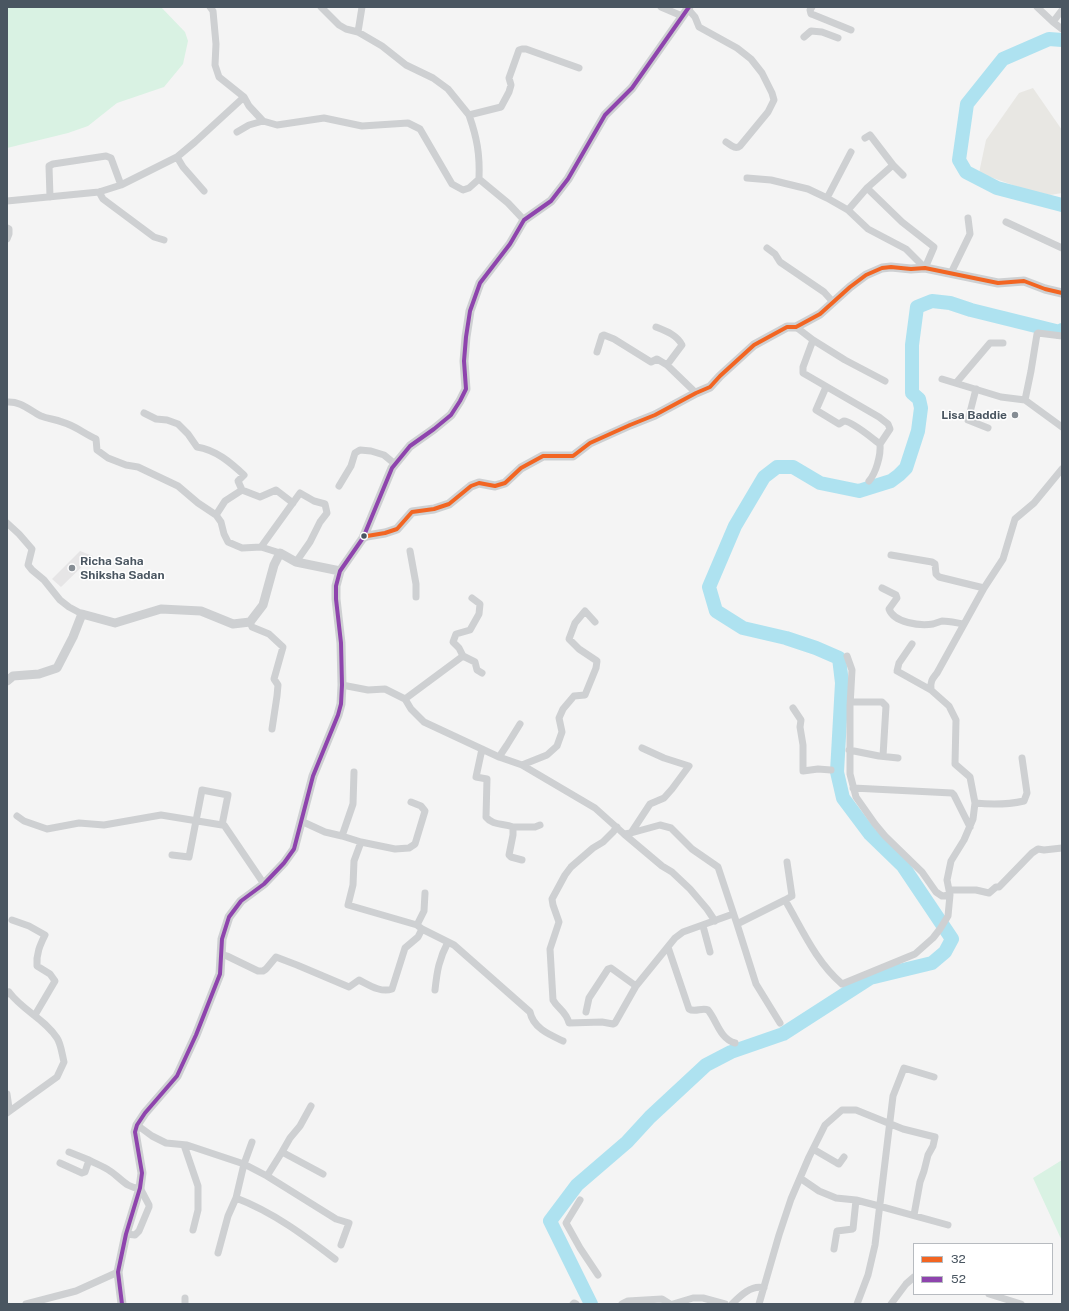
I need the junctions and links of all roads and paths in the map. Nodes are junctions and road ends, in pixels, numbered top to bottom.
1 (321, 7) edge
2 (362, 7) edge
3 (661, 7) edge
4 (812, 7) edge
5 (1037, 7) edge
6 (207, 8) edge
7 (1062, 10) edge
8 (686, 11) edge
9 (829, 21) junction
10 (1053, 22) junction
11 (1062, 29) edge
12 (851, 30) dead end
13 (358, 32) junction
14 (822, 32) junction
15 (804, 38) dead end
16 (838, 38) dead end
17 (579, 68) dead end
18 (244, 97) junction
19 (469, 115) junction
20 (263, 121) junction
21 (237, 132) dead end
22 (865, 138) dead end
23 (726, 142) dead end
24 (851, 152) dead end
25 (177, 158) junction
26 (893, 165) junction
27 (903, 175) dead end
28 (747, 178) dead end
29 (479, 179) junction
30 (120, 185) junction
31 (867, 188) junction
32 (204, 191) dead end
33 (99, 192) junction
34 (50, 197) junction
35 (827, 198) junction
36 (7, 201) edge
37 (848, 210) junction
38 (968, 218) dead end
39 (524, 220) junction
40 (1006, 222) dead end
41 (7, 228) edge
42 (7, 239) edge
43 (164, 240) dead end
44 (767, 248) dead end
45 (1062, 248) edge
46 (925, 268) junction
47 (950, 273) junction
48 (1062, 293) edge
49 (833, 302) junction
50 (796, 326) junction
51 (656, 327) dead end
52 (1062, 336) edge
53 (812, 340) junction
54 (1004, 343) dead end
55 (597, 352) dead end
56 (666, 365) junction
57 (942, 379) dead end
58 (885, 381) dead end
59 (956, 383) junction
60 (826, 387) junction
61 (976, 389) junction
62 (696, 393) junction
63 (1025, 400) junction
64 (7, 402) edge
65 (144, 414) dead end
66 (1062, 427) edge
67 (988, 428) dead end
68 (880, 444) junction
69 (396, 464) junction
70 (1062, 469) edge
71 (869, 481) dead end
72 (339, 486) dead end
73 (242, 490) junction
74 (293, 503) junction
75 (216, 515) junction
76 (7, 523) edge
77 (362, 538) junction
78 (261, 547) junction
79 (410, 551) dead end
80 (280, 553) junction
81 (892, 555) dead end
82 (296, 562) junction
83 (340, 571) junction
84 (882, 588) dead end
85 (984, 588) junction
86 (416, 597) dead end
87 (472, 598) dead end
88 (82, 614) junction
89 (250, 622) junction
90 (595, 622) dead end
91 (964, 624) junction
92 (912, 644) dead end
93 (464, 656) junction
94 (847, 656) dead end
95 (482, 673) dead end
96 (7, 681) edge
97 (342, 685) junction
98 (931, 690) junction
99 (405, 699) junction
100 (851, 702) junction
101 (793, 708) dead end
102 (520, 724) dead end
103 (272, 729) dead end
104 (642, 748) dead end
105 (482, 749) junction
106 (849, 750) junction
107 (883, 756) junction
108 (499, 757) junction
109 (898, 758) dead end
110 (1022, 758) dead end
111 (522, 765) junction
112 (831, 770) dead end
113 (354, 772) dead end
114 (853, 788) junction
115 (411, 802) dead end
116 (974, 803) junction
117 (18, 816) dead end
118 (196, 820) junction
119 (301, 821) junction
120 (222, 825) junction
121 (540, 825) dead end
122 (970, 826) junction
123 (512, 827) junction
124 (616, 827) junction
125 (628, 834) junction
126 (342, 836) junction
127 (361, 842) junction
128 (1062, 848) edge
129 (172, 855) dead end
130 (522, 860) dead end
131 (786, 862) dead end
132 (264, 884) junction
133 (425, 893) dead end
134 (950, 893) junction
135 (785, 900) junction
136 (733, 914) junction
137 (12, 920) dead end
138 (715, 921) junction
139 (737, 924) junction
140 (702, 926) junction
141 (419, 927) junction
142 (448, 942) junction
143 (668, 947) junction
144 (710, 952) dead end
145 (221, 954) junction
146 (636, 986) junction
147 (435, 990) dead end
148 (8, 991) edge
149 (586, 1012) dead end
150 (34, 1015) junction
151 (780, 1023) dead end
152 (563, 1041) dead end
153 (735, 1043) dead end
154 (934, 1077) dead end
155 (7, 1094) edge
156 (311, 1106) dead end
157 (7, 1113) edge
158 (890, 1124) junction
159 (137, 1125) junction
160 (252, 1142) dead end
161 (184, 1145) junction
162 (813, 1149) junction
163 (69, 1152) dead end
164 (282, 1152) junction
165 (844, 1157) dead end
166 (89, 1160) junction
167 (60, 1163) dead end
168 (244, 1164) junction
169 (323, 1174) dead end
170 (267, 1176) junction
171 (800, 1178) junction
172 (140, 1188) junction
173 (236, 1198) junction
174 (580, 1200) dead end
175 (856, 1200) junction
176 (879, 1206) junction
177 (914, 1215) junction
178 (948, 1225) dead end
179 (193, 1230) dead end
180 (126, 1234) junction
181 (341, 1245) dead end
182 (834, 1249) dead end
183 (218, 1253) dead end
184 (336, 1259) dead end
185 (118, 1272) junction
186 (598, 1275) dead end
187 (913, 1278) edge
188 (764, 1288) junction
189 (992, 1295) edge
190 (26, 1304) edge
191 (122, 1304) edge
192 (573, 1304) edge
193 (576, 1304) edge
194 (622, 1304) edge
195 (672, 1304) edge
196 (725, 1304) edge
197 (732, 1304) edge
198 (759, 1304) edge
199 (857, 1304) edge
200 (891, 1304) edge
201 (1020, 1304) edge

1 - 13 street
2 - 13 street
3 - 8 street
4 - 9 street
5 - 10 street
6 - 18 street
7 - 10 street
8 - 23 street
8 - 39 street
9 - 12 street
9 - 14 street
10 - 11 street
13 - 19 street
14 - 15 street
14 - 16 street
17 - 19 street
18 - 20 street
18 - 25 street
19 - 29 street
20 - 21 street
20 - 29 street
22 - 26 street
24 - 35 street
25 - 30 street
25 - 32 street
26 - 27 street
26 - 31 street
28 - 35 street
29 - 39 street
30 - 33 street
30 - 34 street
31 - 37 street
31 - 46 street
33 - 34 street
33 - 43 street
34 - 36 street
35 - 37 street
37 - 46 street
38 - 47 street
39 - 69 street
40 - 45 street
41 - 42 street
44 - 49 street
46 - 47 street
46 - 49 street
47 - 48 street
49 - 50 street
50 - 53 street
50 - 62 street
51 - 56 street
52 - 63 street
53 - 58 street
53 - 60 street
54 - 59 street
55 - 56 street
56 - 62 street
57 - 59 street
59 - 61 street
60 - 68 street
60 - 68 street
61 - 63 street
61 - 67 street
62 - 77 street
63 - 66 street
64 - 75 street
65 - 73 street
68 - 71 street
69 - 72 street
69 - 77 street
70 - 85 street
73 - 74 street
73 - 75 street
74 - 78 street
74 - 82 street
75 - 78 street
76 - 88 street
77 - 83 street
78 - 80 street
79 - 86 street
80 - 82 street
80 - 89 street
81 - 85 street
82 - 83 street
83 - 97 street
84 - 91 street
85 - 91 street
87 - 93 street
88 - 89 street
88 - 96 street
89 - 103 street
90 - 111 street
91 - 98 street
92 - 98 street
93 - 95 street
93 - 99 street
94 - 100 street
97 - 99 street
97 - 119 street
98 - 116 street
99 - 105 street
100 - 106 street
100 - 107 street
101 - 112 street
102 - 108 street
104 - 125 street
105 - 108 street
105 - 123 street
106 - 107 street
106 - 114 street
107 - 109 street
108 - 111 street
110 - 116 street
111 - 124 street
113 - 126 street
114 - 122 street
114 - 134 street
115 - 127 street
116 - 122 street
117 - 118 street
118 - 120 street
118 - 120 street
118 - 129 street
119 - 126 street
119 - 132 street
120 - 132 street
121 - 123 street
122 - 134 street
123 - 130 street
124 - 125 street
124 - 146 street
125 - 136 street
125 - 138 street
126 - 127 street
127 - 141 street
128 - 134 street
131 - 135 street
132 - 145 street
133 - 141 street
134 - 135 street
135 - 139 street
136 - 138 street
136 - 139 street
137 - 150 street
138 - 140 street
139 - 151 street
140 - 143 street
140 - 144 street
141 - 142 street
141 - 145 street
142 - 147 street
142 - 152 street
143 - 146 street
143 - 153 street
145 - 159 street
146 - 149 street
148 - 150 street
150 - 157 street
154 - 158 street
155 - 157 street
156 - 164 street
158 - 162 street
158 - 176 street
158 - 177 street
159 - 161 street
159 - 172 street
160 - 168 street
161 - 168 street
161 - 179 street
162 - 165 street
162 - 171 street
163 - 166 street
164 - 169 street
164 - 170 street
166 - 167 street
166 - 172 street
168 - 170 street
168 - 173 street
170 - 181 street
171 - 175 street
171 - 188 street
172 - 180 street
172 - 180 street
173 - 183 street
173 - 184 street
174 - 186 street
175 - 176 street
175 - 182 street
176 - 177 street
176 - 199 street
177 - 178 street
180 - 185 street
185 - 190 street
185 - 191 street
187 - 200 street
188 - 197 street
188 - 198 street
189 - 201 street
192 - 193 street
194 - 195 street
195 - 196 street

